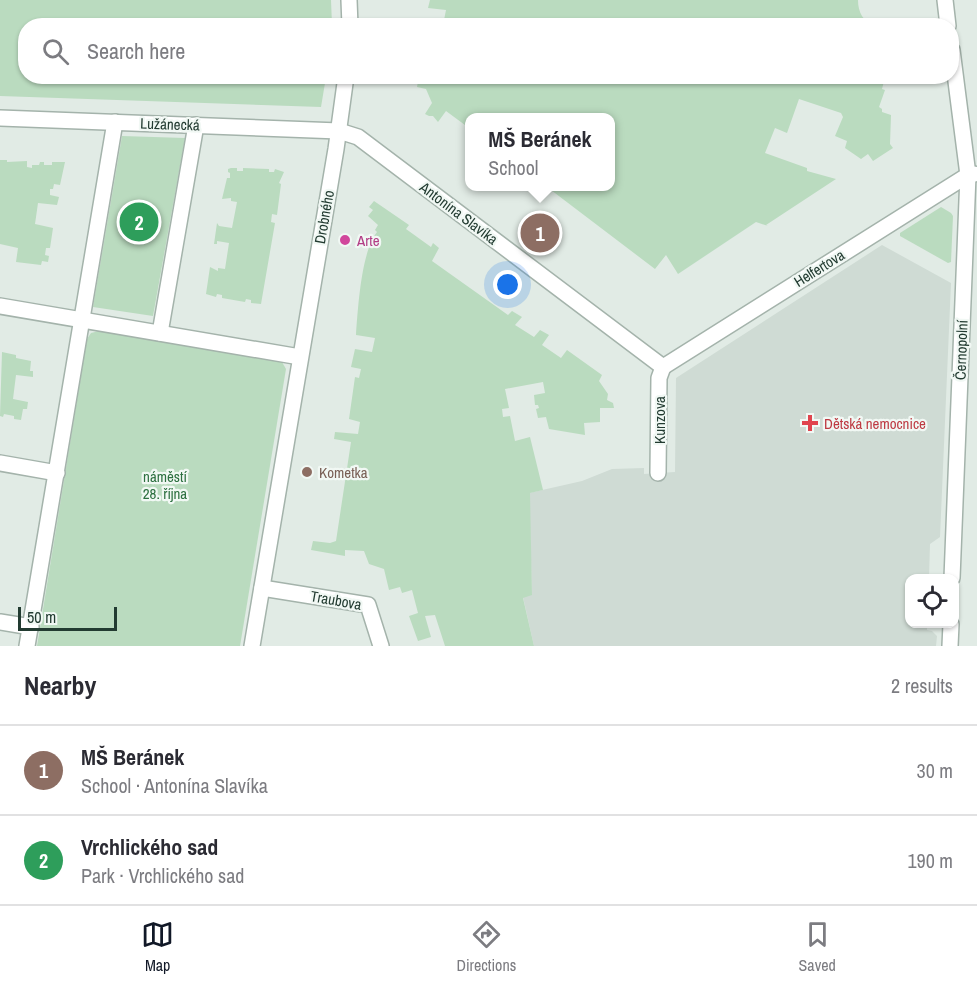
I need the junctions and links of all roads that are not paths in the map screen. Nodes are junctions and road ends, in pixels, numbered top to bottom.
1 (349, 0) edge
2 (945, 0) edge
3 (350, 18) edge
4 (947, 18) edge
5 (345, 84) edge
6 (957, 84) edge
7 (0, 118) edge
8 (115, 122) junction
9 (196, 125) junction
10 (339, 131) junction
11 (973, 174) edge
12 (0, 306) edge
13 (83, 320) junction
14 (160, 333) junction
15 (300, 357) junction
16 (663, 367) junction
17 (0, 463) edge
18 (57, 473) junction
19 (658, 473) dead end
20 (952, 574) edge
21 (262, 588) junction
22 (0, 622) edge
23 (31, 627) junction
24 (951, 628) edge
25 (27, 646) edge
26 (252, 646) edge
27 (381, 646) edge
28 (950, 646) edge

1 - 3 street
2 - 4 street
5 - 10 street, Drobného
6 - 11 street, Černopolní
7 - 8 street, Lužánecká
8 - 9 street, Lužánecká
8 - 13 street
9 - 10 street, Lužánecká
9 - 14 street
10 - 15 street, Drobného
10 - 16 street, Antonína Slavíka
11 - 16 street, Helfertova
11 - 20 street, Černopolní
12 - 13 street
13 - 14 street
13 - 18 street
14 - 15 street
15 - 21 street
16 - 19 street, Kunzova
17 - 18 street
18 - 23 street
21 - 26 street
21 - 27 street, Traubova
22 - 23 street
23 - 25 street
24 - 28 street

